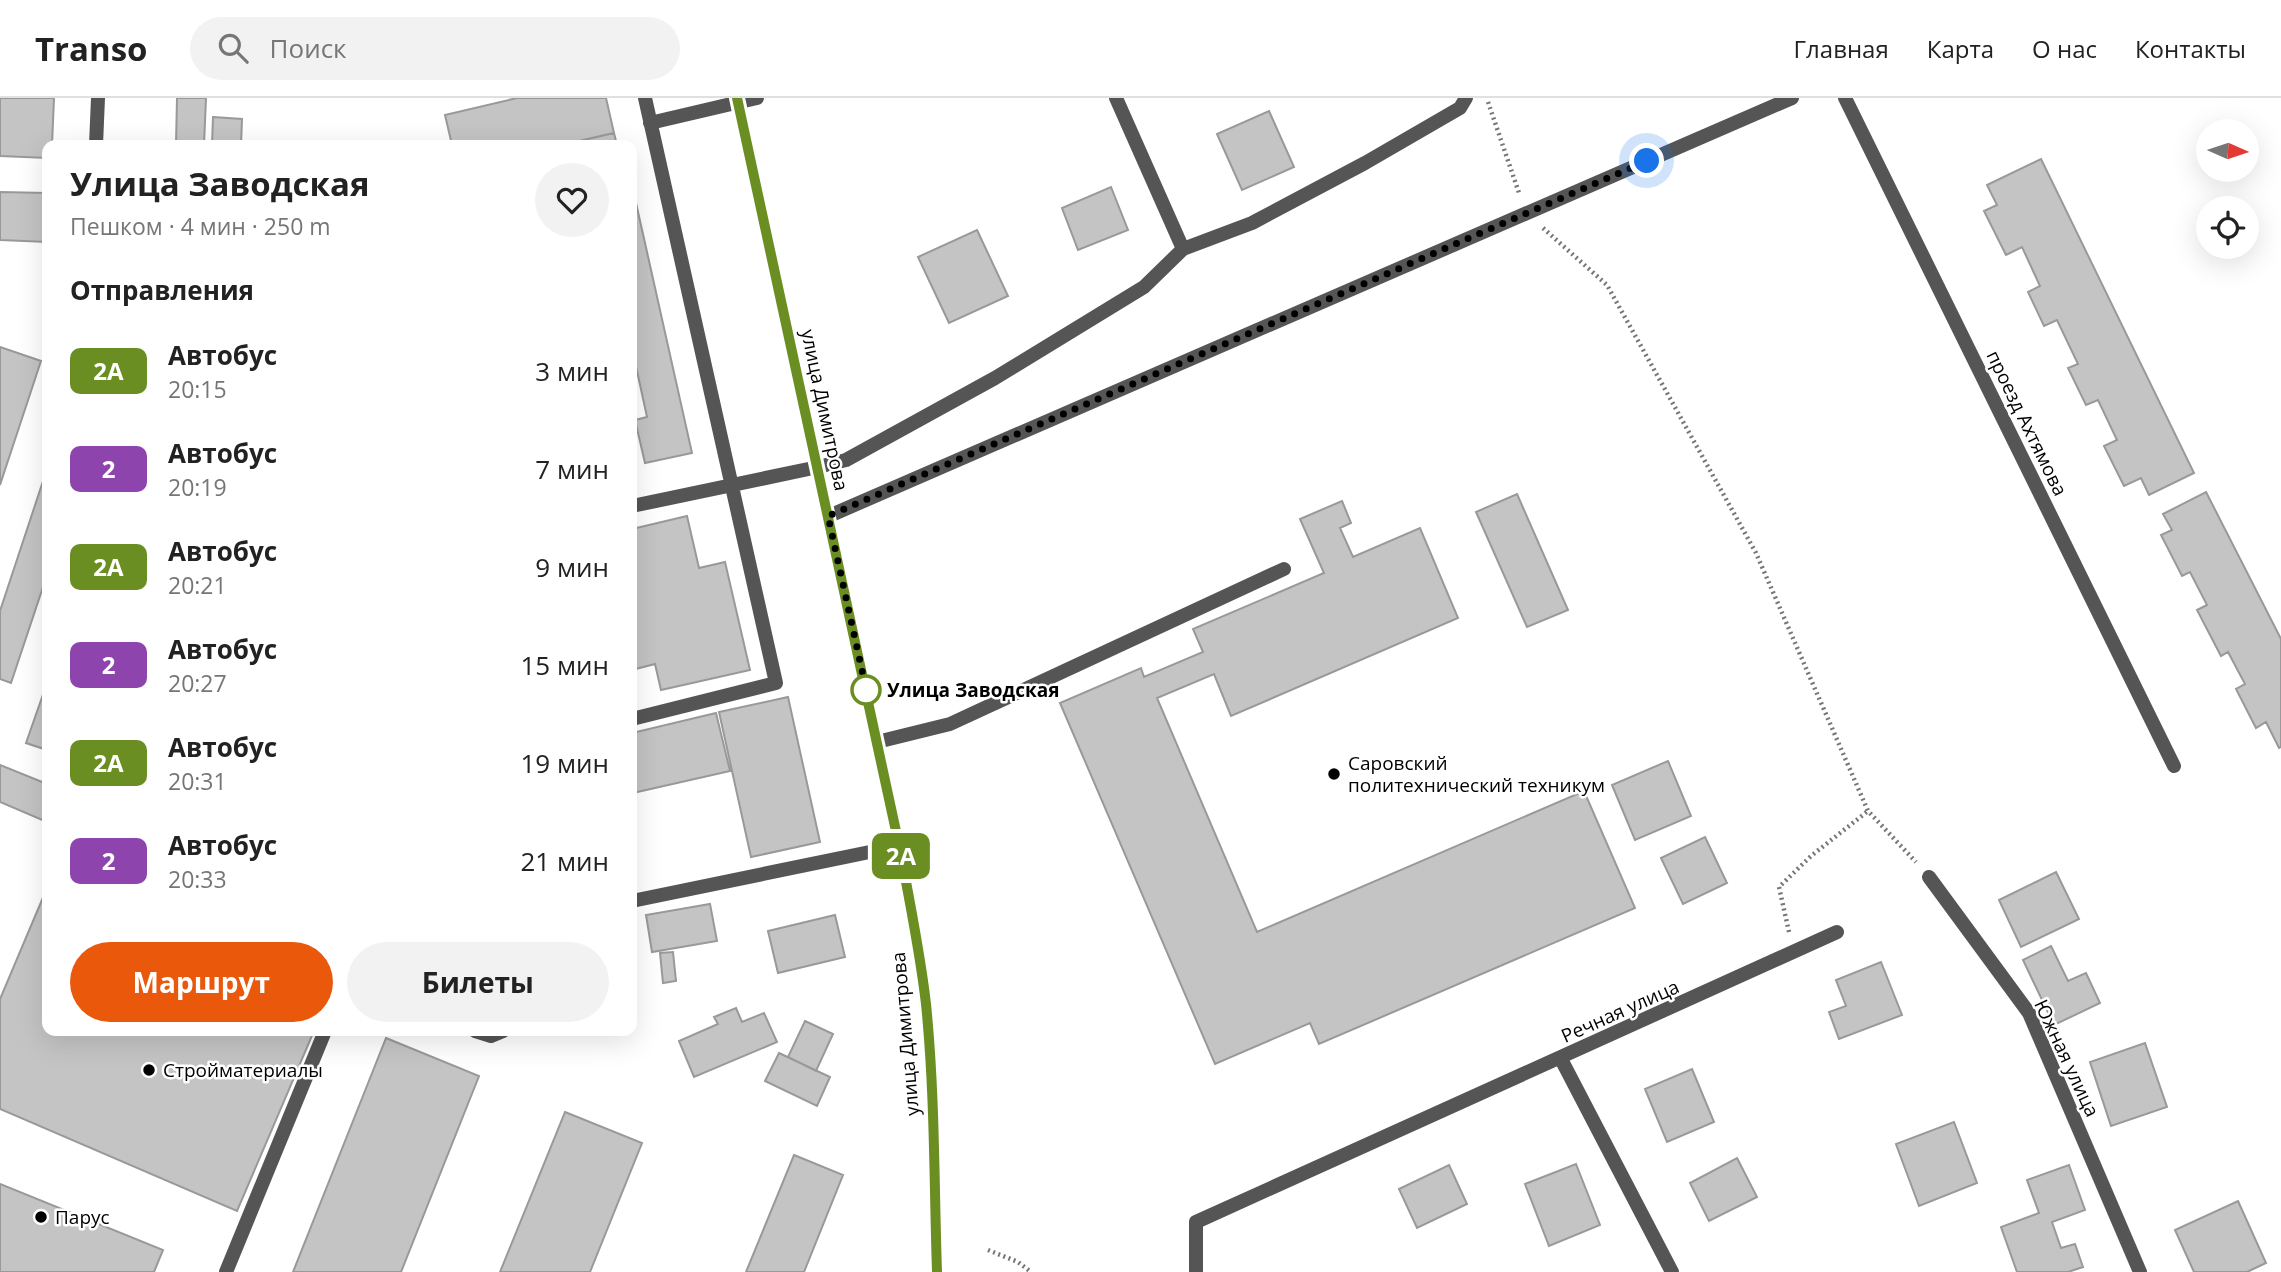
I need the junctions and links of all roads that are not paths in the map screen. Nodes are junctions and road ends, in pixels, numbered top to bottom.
1 (98, 98) edge
2 (645, 98) edge
3 (757, 98) edge
4 (1116, 98) edge
5 (1466, 98) edge
6 (1791, 98) edge
7 (1845, 98) edge
8 (737, 100) edge
9 (650, 123) junction
10 (96, 140) edge
11 (1183, 250) junction
12 (818, 467) junction
13 (732, 485) junction
14 (637, 505) edge
15 (828, 516) junction
16 (1284, 569) dead end
17 (637, 718) edge
18 (877, 741) junction
19 (2174, 766) dead end
20 (899, 845) junction
21 (1929, 877) road end
22 (637, 900) edge
23 (1837, 932) dead end
24 (323, 1036) edge
25 (1561, 1059) junction
26 (226, 1272) edge
27 (937, 1272) edge
28 (1196, 1272) edge
29 (1672, 1272) edge
30 (2140, 1272) edge

1 - 10 street
2 - 9 street
3 - 8 street
4 - 11 street
5 - 11 street
6 - 15 street
7 - 19 street, проезд Ахтямова
8 - 9 street
8 - 12 street, улица Димитрова
9 - 13 street
11 - 12 street
12 - 13 street
12 - 15 street, улица Димитрова
13 - 14 street
13 - 17 street
15 - 18 street, улица Димитрова
16 - 18 street
18 - 20 street, улица Димитрова
20 - 22 street
20 - 27 street, улица Димитрова
21 - 30 street, Южная улица
23 - 25 street, Речная улица
24 - 26 street
25 - 28 street
25 - 29 street, Речная улица

